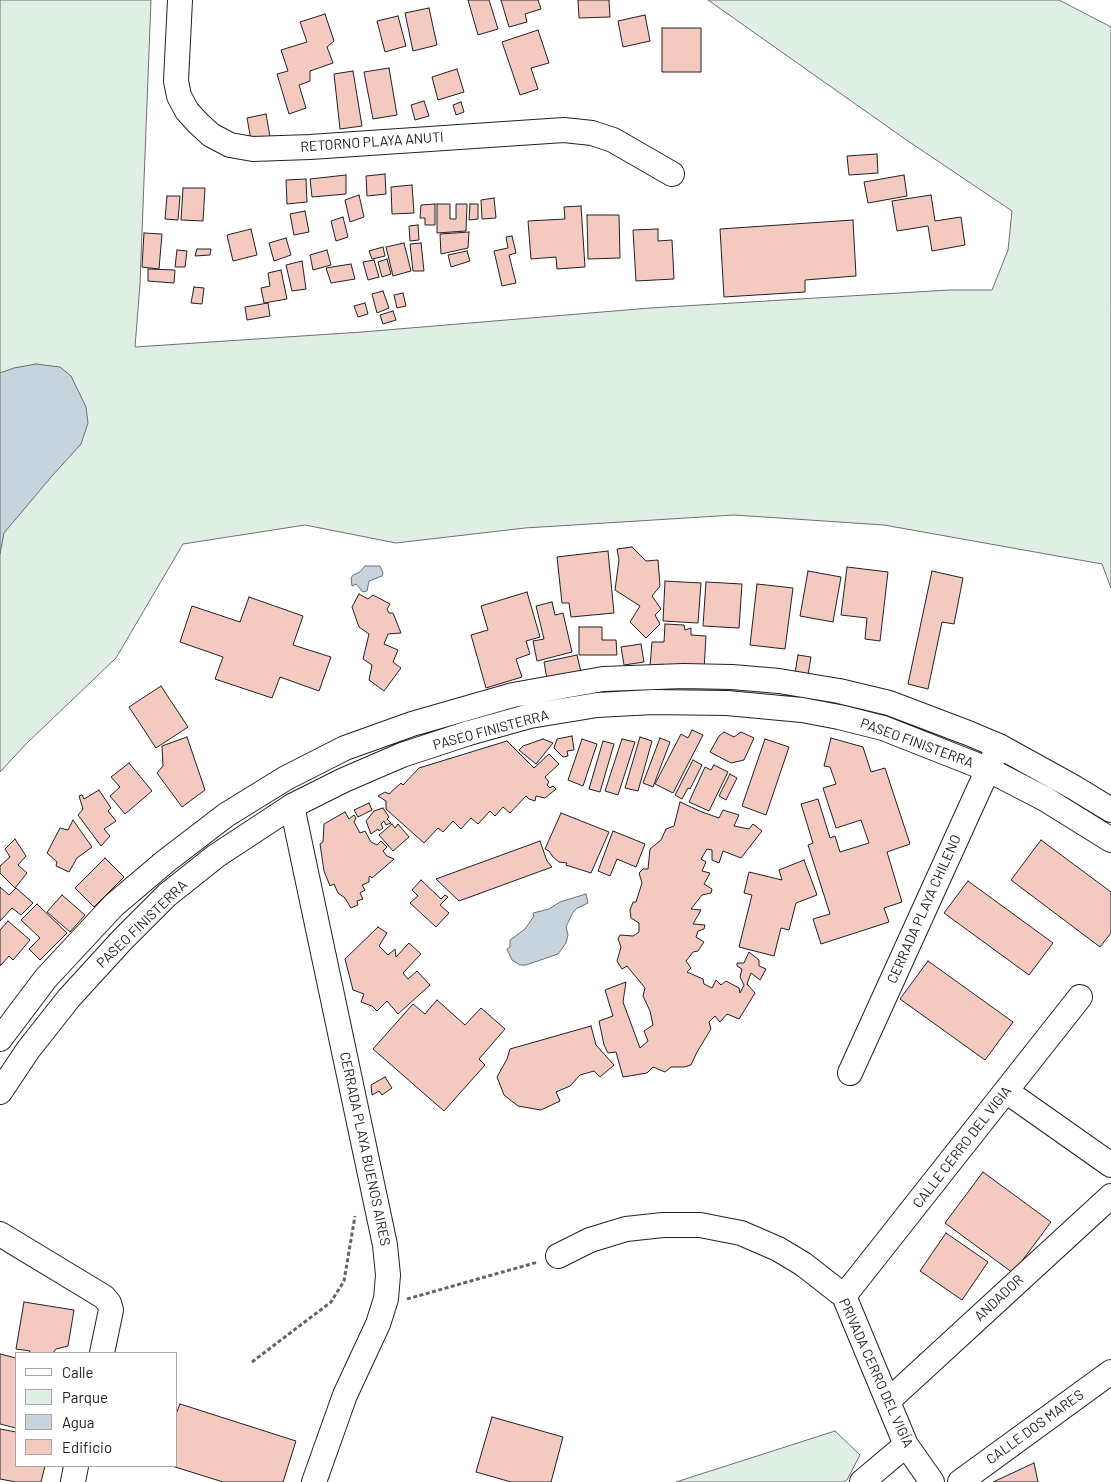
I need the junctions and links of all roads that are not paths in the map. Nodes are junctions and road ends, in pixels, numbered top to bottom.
1 (180, 0) edge
2 (672, 174) dead end
3 (889, 704) junction
4 (883, 728) junction
5 (999, 746) junction
6 (987, 769) junction
7 (292, 806) junction
8 (1111, 810) edge
9 (1111, 840) edge
10 (1080, 997) dead end
11 (0, 1039) edge
12 (850, 1073) dead end
13 (1, 1090) edge
14 (1006, 1091) junction
15 (1111, 1165) edge
16 (1111, 1196) edge
17 (0, 1234) edge
18 (558, 1256) road end
19 (844, 1296) junction
20 (102, 1352) edge
21 (1111, 1372) edge
22 (888, 1401) junction
23 (906, 1445) junction
24 (76, 1467) edge
25 (73, 1482) edge
26 (314, 1482) edge
27 (862, 1482) edge
28 (932, 1482) edge
29 (960, 1482) edge

1 - 2 street, RETORNO PLAYA ANUTI
3 - 4 street
3 - 5 street, PASEO FINISTERRA
3 - 11 street, PASEO FINISTERRA
4 - 6 street, PASEO FINISTERRA
4 - 7 street, PASEO FINISTERRA
5 - 6 street, CERRADA PLAYA CHILENO
5 - 8 street, PASEO FINISTERRA
6 - 9 street, PASEO FINISTERRA
6 - 12 street, CERRADA PLAYA CHILENO
7 - 13 street, PASEO FINISTERRA
7 - 26 street, CERRADA PLAYA BUENOS AIRES
10 - 14 street, CALLE CERRO DEL VIGIA
14 - 15 street
14 - 19 street, CALLE CERRO DEL VIGIA
16 - 22 street, ANDADOR
17 - 20 street
18 - 19 street, PRIVADA CERRO DEL VIGÍA
19 - 22 street, PRIVADA CERRO DEL VIGÍA
21 - 29 street, CALLE DOS MARES
22 - 23 street, PRIVADA CERRO DEL VIGÍA
23 - 27 street
23 - 28 street, PRIVADA CERRO DEL VIGÍA
24 - 25 street

